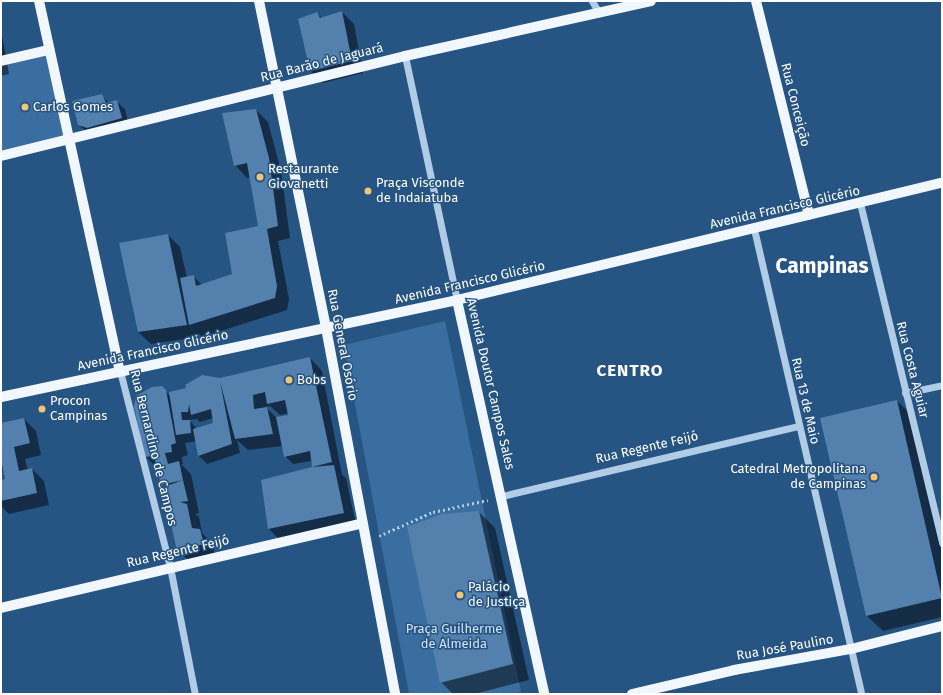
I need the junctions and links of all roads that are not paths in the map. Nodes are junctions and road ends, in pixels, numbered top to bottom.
1 (39, 1) edge
2 (259, 1) edge
3 (592, 1) edge
4 (651, 1) edge
5 (756, 1) edge
6 (599, 13) junction
7 (48, 50) junction
8 (405, 56) junction
9 (1, 62) edge
10 (278, 88) junction
11 (70, 139) junction
12 (1, 156) edge
13 (942, 183) edge
14 (860, 203) junction
15 (809, 215) junction
16 (754, 229) junction
17 (457, 300) junction
18 (326, 328) junction
19 (120, 371) junction
20 (942, 385) edge
21 (905, 393) junction
22 (1, 397) edge
23 (798, 426) junction
24 (502, 496) junction
25 (362, 523) junction
26 (942, 543) edge
27 (170, 567) junction
28 (1, 608) edge
29 (942, 626) edge
30 (851, 649) junction
31 (195, 694) edge
32 (395, 694) edge
33 (544, 694) edge
34 (632, 694) edge
35 (862, 694) edge

1 - 7 main road, Rua Bernardino de Campos
2 - 10 main road, Rua General Osório
3 - 6 street
4 - 6 main road, Rua Barão de Jaguará
5 - 15 main road, Rua Conceição
6 - 8 main road, Rua Barão de Jaguará
7 - 9 main road
7 - 11 main road, Rua Bernardino de Campos
8 - 10 main road, Rua Barão de Jaguará
8 - 17 street, Avenida Doutor Campos Sales
10 - 11 main road, Rua Barão de Jaguará
10 - 18 main road, Rua General Osório
11 - 12 main road, Rua Barão de Jaguará
11 - 19 main road, Rua Bernardino de Campos
13 - 14 main road, Avenida Francisco Glicério
14 - 15 main road, Avenida Francisco Glicério
14 - 21 street, Rua Costa Aguiar
15 - 16 main road, Avenida Francisco Glicério
16 - 17 main road, Avenida Francisco Glicério
16 - 23 street, Rua 13 de Maio
17 - 18 main road, Avenida Francisco Glicério
17 - 24 main road, Avenida Doutor Campos Sales
18 - 19 main road, Avenida Francisco Glicério
18 - 25 main road, Rua General Osório
19 - 22 main road, Avenida Francisco Glicério
19 - 27 street, Rua Bernardino de Campos
20 - 21 street
21 - 26 street, Rua Costa Aguiar
23 - 24 street, Rua Regente Feijó
23 - 30 street, Rua 13 de Maio
24 - 33 main road, Avenida Doutor Campos Sales
25 - 27 main road, Rua Regente Feijó
25 - 32 main road, Rua General Osório
27 - 28 main road, Rua Regente Feijó
27 - 31 street, Rua Bernardino de Campos
29 - 30 main road, Rua José Paulino
30 - 34 main road, Rua José Paulino
30 - 35 street, Rua 13 de Maio

